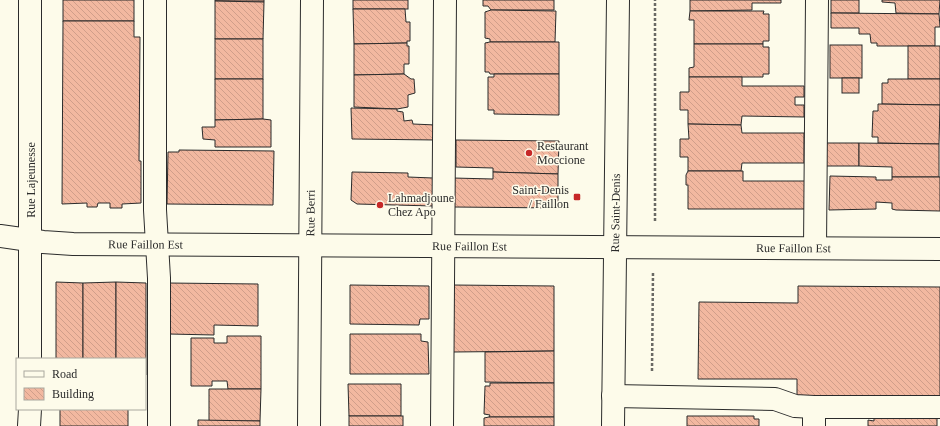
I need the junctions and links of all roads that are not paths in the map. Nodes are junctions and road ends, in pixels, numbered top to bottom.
1 (30, 0) edge
2 (156, 0) edge
3 (312, 0) edge
4 (445, 0) edge
5 (618, 0) edge
6 (817, 0) edge
7 (0, 236) edge
8 (30, 241) junction
9 (156, 244) junction
10 (310, 245) junction
11 (443, 246) junction
12 (614, 247) junction
13 (815, 248) junction
14 (940, 249) edge
15 (30, 358) edge
16 (613, 396) junction
17 (940, 407) edge
18 (30, 410) edge
19 (814, 416) edge
20 (29, 426) edge
21 (158, 426) edge
22 (308, 426) edge
23 (442, 426) edge
24 (612, 426) edge

1 - 8 street, Rue Lajeunesse
2 - 9 street
3 - 10 street, Rue Berri
4 - 11 street
5 - 12 street, Rue Saint-Denis
6 - 13 street
7 - 8 street, Rue Faillon Est
8 - 9 street, Rue Faillon Est
8 - 15 street, Rue Lajeunesse
9 - 10 street, Rue Faillon Est
9 - 21 street
10 - 11 street, Rue Faillon Est
10 - 22 street, Rue Berri
11 - 12 street, Rue Faillon Est
11 - 23 street
12 - 13 street, Rue Faillon Est
12 - 16 street, Rue Saint-Denis
13 - 14 street, Rue Faillon Est
16 - 19 street
16 - 24 street, Rue Saint-Denis
17 - 19 street
18 - 20 street

